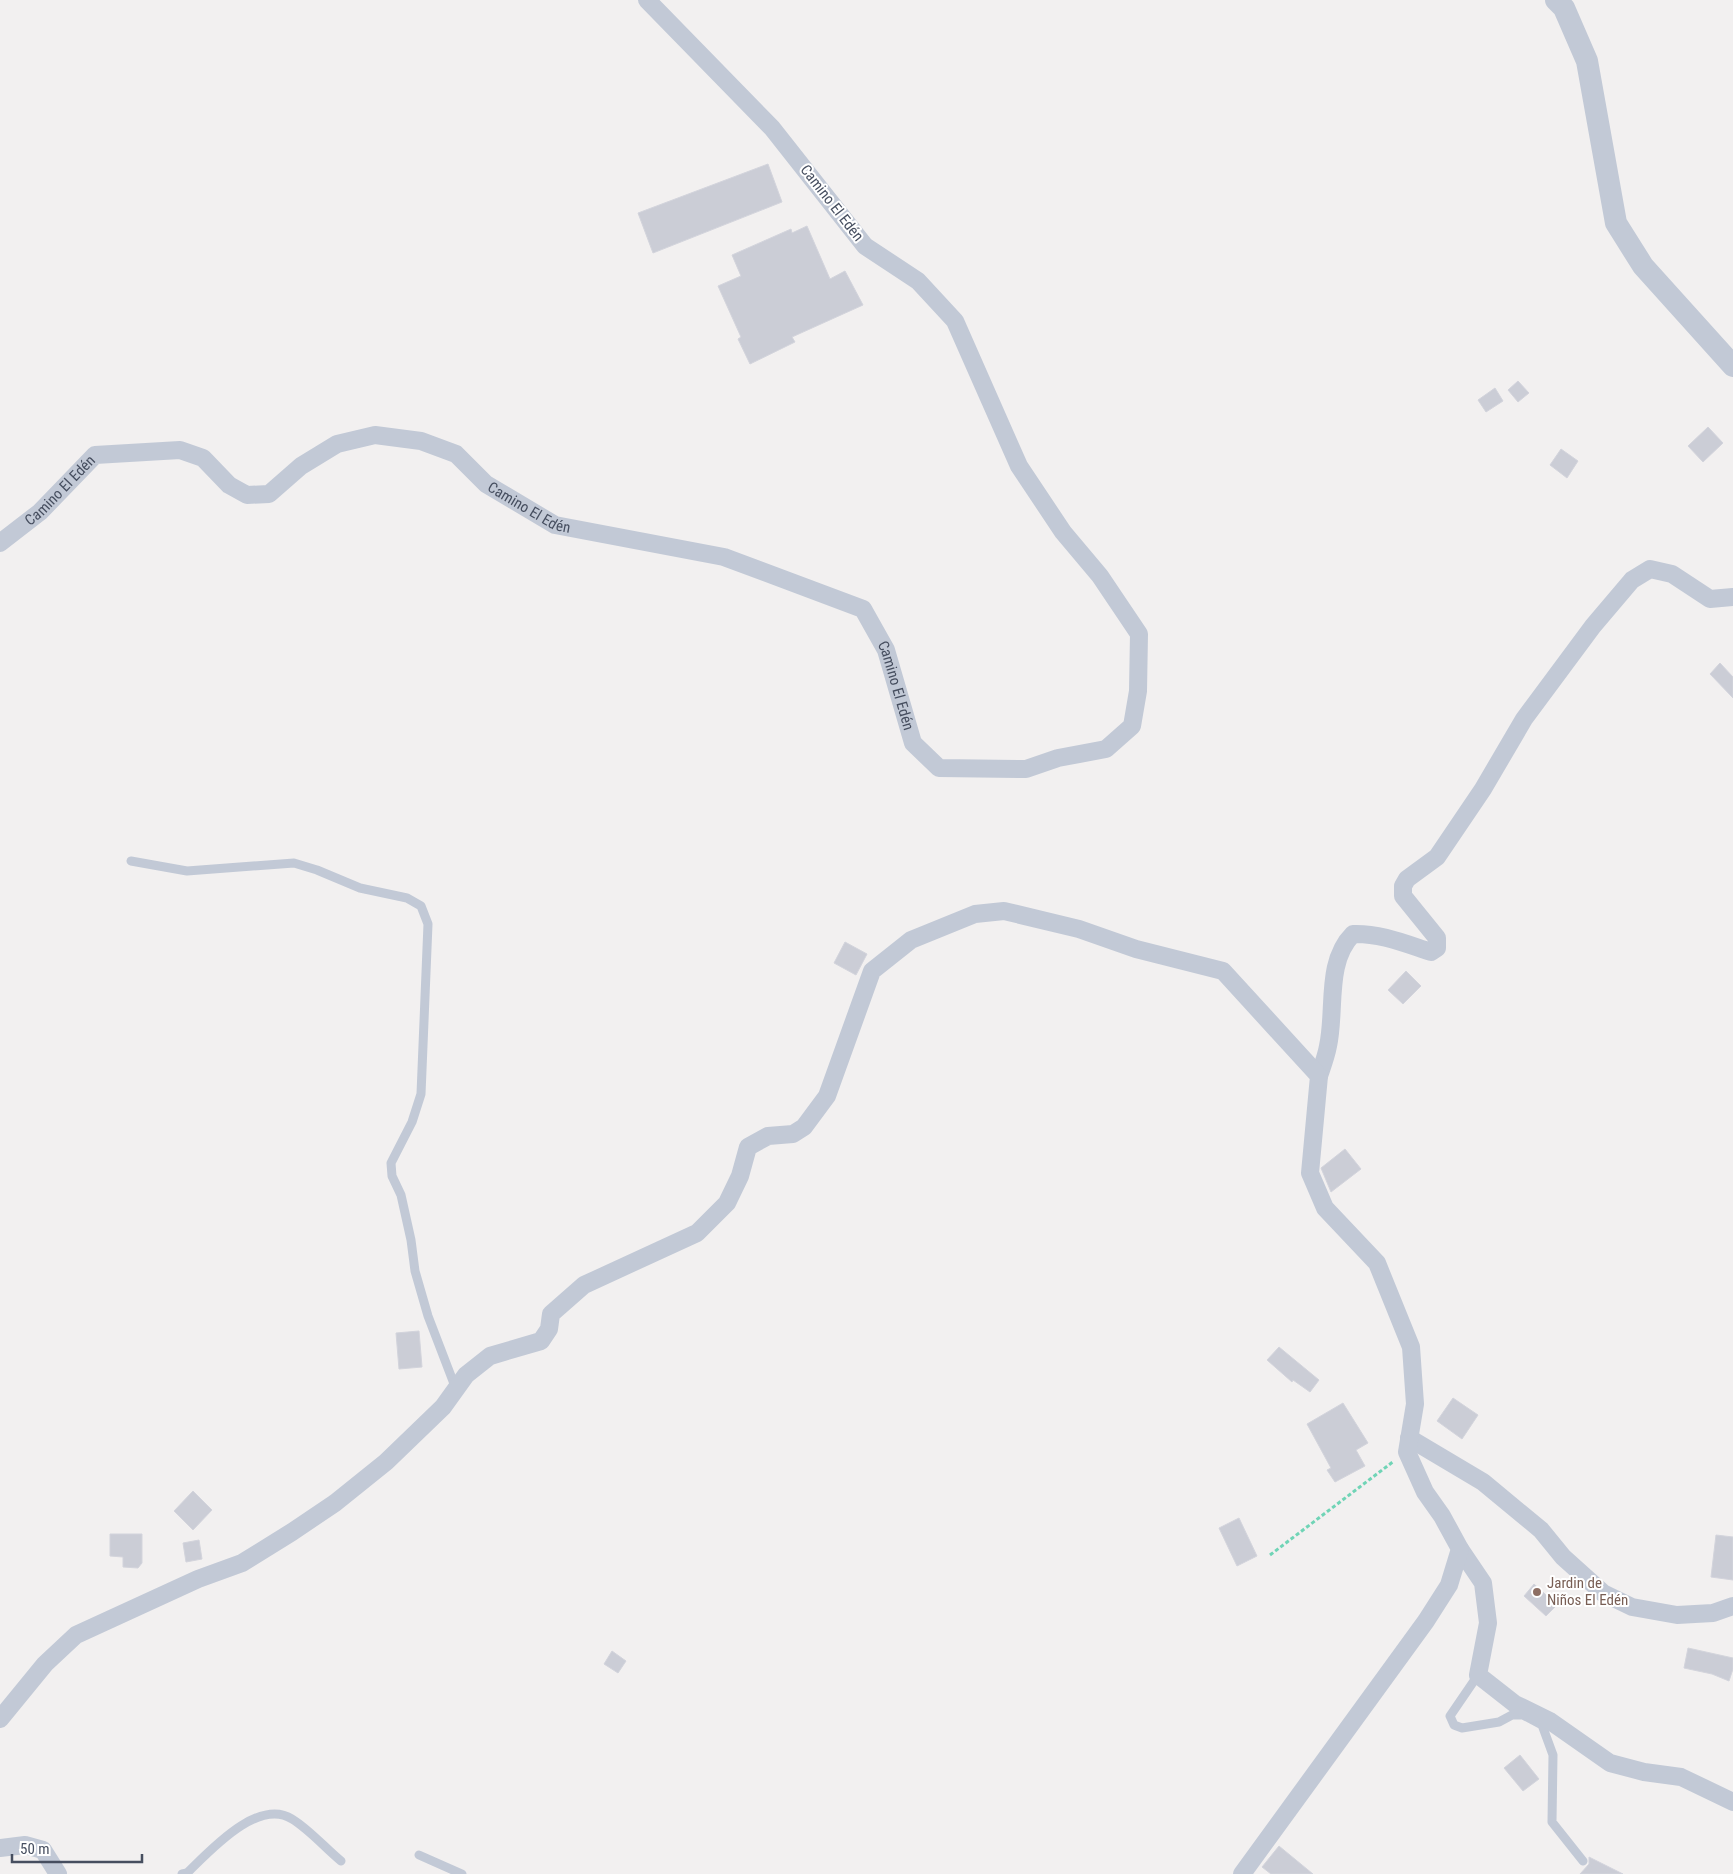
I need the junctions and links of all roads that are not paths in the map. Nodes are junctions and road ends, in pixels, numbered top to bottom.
1 (647, 0) edge
2 (1556, 0) edge
3 (1733, 366) edge
4 (0, 543) edge
5 (1733, 597) edge
6 (131, 861) dead end
7 (1319, 1076) junction
8 (456, 1389) junction
9 (1408, 1445) junction
10 (1460, 1549) junction
11 (1733, 1606) edge
12 (1478, 1675) junction
13 (0, 1719) edge
14 (1733, 1802) edge
15 (0, 1848) edge
16 (419, 1856) dead end
17 (342, 1861) dead end
18 (1583, 1861) dead end
19 (58, 1874) edge
20 (182, 1874) edge
21 (462, 1874) edge
22 (1242, 1874) edge

1 - 4 street, Camino El Edén
2 - 3 street
5 - 7 street
6 - 8 lane
7 - 8 street
7 - 9 street
8 - 13 street
9 - 10 street
9 - 11 street
10 - 12 street
10 - 22 street
12 - 14 street
12 - 18 lane
15 - 19 street
16 - 21 lane
17 - 20 lane

